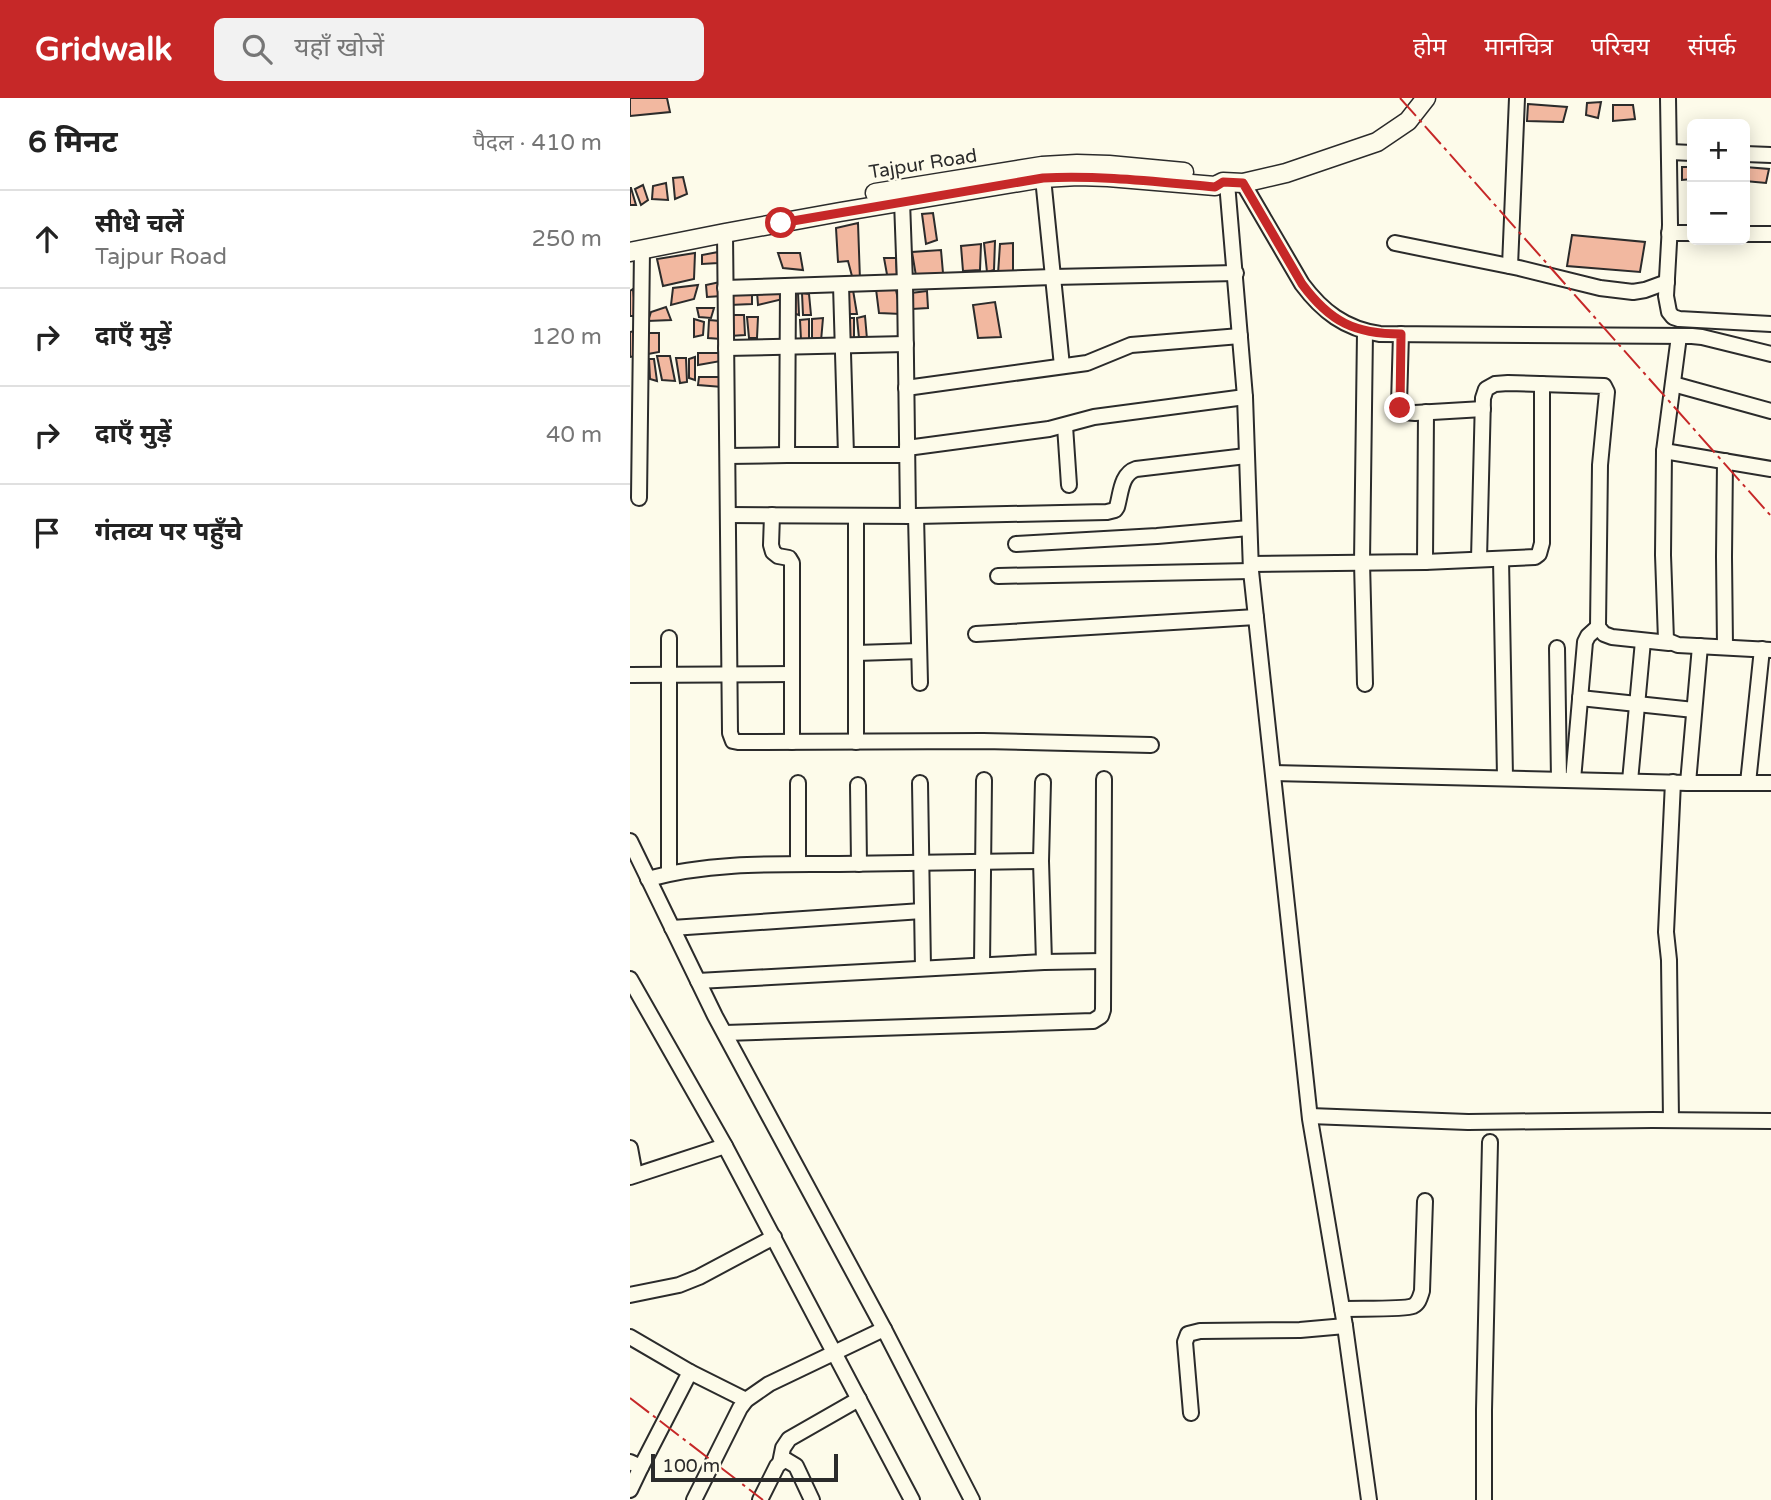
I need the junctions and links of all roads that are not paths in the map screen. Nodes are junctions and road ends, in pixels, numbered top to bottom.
1 (1426, 98) edge
2 (1517, 98) edge
3 (1668, 98) edge
4 (1670, 152) junction
5 (1687, 153) edge
6 (1750, 154) edge
7 (1771, 155) edge
8 (1043, 178) junction
9 (1231, 182) junction
10 (902, 201) junction
11 (747, 222) junction
12 (724, 233) junction
13 (1669, 233) junction
14 (1687, 233) edge
15 (1750, 234) edge
16 (1771, 234) edge
17 (1395, 243) dead end
18 (634, 247) edge
19 (1510, 266) junction
20 (1236, 273) junction
21 (1053, 277) junction
22 (1667, 282) junction
23 (905, 284) junction
24 (841, 285) junction
25 (788, 287) junction
26 (725, 288) junction
27 (1771, 324) edge
28 (636, 326) edge
29 (1365, 332) junction
30 (1401, 334) junction
31 (1240, 335) junction
32 (1679, 336) junction
33 (906, 344) junction
34 (788, 346) junction
35 (843, 346) junction
36 (726, 348) junction
37 (1771, 354) edge
38 (1062, 366) junction
39 (1542, 384) junction
40 (1672, 384) junction
41 (906, 388) junction
42 (1245, 397) junction
43 (1483, 409) junction
44 (1771, 411) edge
45 (1426, 412) junction
46 (1065, 426) junction
47 (907, 451) junction
48 (1664, 451) junction
49 (787, 455) junction
50 (846, 455) junction
51 (728, 456) junction
52 (1246, 456) junction
53 (1725, 461) junction
54 (1771, 469) edge
55 (1069, 485) dead end
56 (639, 498) dead end
57 (728, 515) junction
58 (772, 516) junction
59 (856, 516) junction
60 (912, 516) junction
61 (1248, 528) junction
62 (1016, 544) dead end
63 (1479, 559) junction
64 (1501, 559) junction
65 (1362, 562) junction
66 (1425, 562) junction
67 (1251, 567) junction
68 (998, 576) dead end
69 (1256, 617) junction
70 (1598, 627) junction
71 (976, 634) dead end
72 (669, 638) dead end
73 (1643, 640) junction
74 (1669, 643) junction
75 (1700, 646) junction
76 (1557, 648) dead end
77 (1725, 648) junction
78 (1767, 650) edge
79 (919, 651) junction
80 (856, 653) junction
81 (792, 674) junction
82 (630, 675) edge
83 (669, 675) junction
84 (729, 675) junction
85 (920, 683) dead end
86 (1365, 684) dead end
87 (1580, 698) junction
88 (1637, 705) junction
89 (1695, 710) junction
90 (792, 742) junction
91 (856, 742) junction
92 (1151, 745) dead end
93 (1273, 773) junction
94 (1505, 777) junction
95 (1104, 779) dead end
96 (984, 780) dead end
97 (1566, 780) junction
98 (1630, 781) junction
99 (1043, 782) dead end
100 (1673, 782) junction
101 (798, 783) dead end
102 (920, 783) dead end
103 (1688, 783) junction
104 (1748, 783) junction
105 (1771, 783) edge
106 (858, 785) dead end
107 (630, 841) edge
108 (1041, 861) junction
109 (984, 862) junction
110 (922, 863) junction
111 (798, 864) junction
112 (859, 864) junction
113 (669, 873) junction
114 (649, 879) junction
115 (922, 911) junction
116 (672, 928) junction
117 (1103, 961) junction
118 (1044, 962) junction
119 (982, 965) junction
120 (923, 968) junction
121 (630, 979) edge
122 (698, 981) junction
123 (725, 1033) junction
124 (1310, 1116) junction
125 (1671, 1120) junction
126 (1771, 1121) edge
127 (1490, 1142) dead end
128 (724, 1146) junction
129 (630, 1148) edge
130 (633, 1176) edge
131 (1425, 1201) dead end
132 (774, 1237) junction
133 (630, 1295) edge
134 (1342, 1309) junction
135 (1345, 1326) junction
136 (884, 1329) junction
137 (630, 1337) edge
138 (835, 1353) junction
139 (690, 1372) junction
140 (859, 1399) junction
141 (746, 1400) junction
142 (1191, 1413) dead end
143 (779, 1463) junction
144 (635, 1465) edge
145 (630, 1490) edge
146 (694, 1500) edge
147 (760, 1500) edge
148 (812, 1500) edge
149 (912, 1500) edge
150 (972, 1500) edge
151 (1369, 1500) edge
152 (1484, 1500) edge

1 - 9 main road, Tajpur Road
2 - 19 street
3 - 4 street
4 - 5 street
4 - 13 street
6 - 7 street
8 - 9 main road, Tajpur Road
8 - 10 main road, Tajpur Road
8 - 21 street
9 - 11 main road, Tajpur Road
9 - 20 street
9 - 29 street
10 - 11 main road, Tajpur Road
10 - 23 street
11 - 12 main road, Tajpur Road
11 - 18 main road, Tajpur Road
12 - 18 main road, Tajpur Road
12 - 26 street
13 - 14 street
13 - 22 street
15 - 16 street
17 - 19 street
18 - 28 street
19 - 22 street
20 - 21 street
20 - 31 street
21 - 23 street
21 - 38 street
22 - 27 street
23 - 24 street
23 - 33 street
24 - 25 street
24 - 35 street
25 - 26 street
25 - 34 street
26 - 36 street
28 - 56 street
29 - 30 street
29 - 65 street
30 - 32 street
30 - 45 street
31 - 38 street
31 - 42 street
32 - 37 street
32 - 40 street
33 - 35 street
33 - 41 street
34 - 35 street
34 - 36 street
34 - 49 street
35 - 50 street
36 - 51 street
38 - 41 street
39 - 43 street
39 - 64 street
39 - 70 street
40 - 44 street
40 - 48 street
41 - 47 street
42 - 46 street
42 - 52 street
43 - 45 street
43 - 63 street
45 - 66 street
46 - 47 street
46 - 55 street
47 - 50 street
47 - 60 street
48 - 53 street
48 - 74 street
49 - 50 street
49 - 51 street
51 - 57 street
52 - 60 street
52 - 61 street
53 - 54 street
53 - 77 street
57 - 58 street
57 - 84 street
58 - 59 street
58 - 81 street
59 - 60 street
59 - 80 street
60 - 79 street
61 - 62 street
61 - 67 street
63 - 64 street
63 - 66 street
64 - 94 street
65 - 66 street
65 - 67 street
65 - 86 street
67 - 68 street
67 - 69 street
69 - 71 street
69 - 93 street
70 - 73 street
70 - 87 street
72 - 83 street
73 - 74 street
73 - 88 street
74 - 75 street
75 - 77 street
75 - 89 street
76 - 97 street
77 - 78 street
78 - 104 street
79 - 80 street
79 - 85 street
80 - 91 street
81 - 84 street
81 - 90 street
82 - 83 street
83 - 84 street
83 - 113 street
84 - 90 street
87 - 88 street
87 - 97 street
88 - 89 street
88 - 98 street
89 - 103 street
90 - 91 street
91 - 92 street
93 - 94 street
93 - 124 street
94 - 97 street
95 - 117 street
96 - 109 street
97 - 98 street
98 - 100 street
99 - 108 street
100 - 103 street
100 - 125 street
101 - 111 street
102 - 110 street
103 - 104 street
104 - 105 street
106 - 112 street
107 - 114 street
108 - 109 street
108 - 118 street
109 - 110 street
109 - 119 street
110 - 112 street
110 - 115 street
111 - 112 street
111 - 113 street
113 - 114 street
114 - 116 street
115 - 116 street
115 - 120 street
116 - 122 street
117 - 118 street
117 - 123 street
118 - 119 street
119 - 120 street
120 - 122 street
121 - 128 street
122 - 123 street
123 - 136 street
124 - 125 street
124 - 134 street
125 - 126 street
127 - 152 street
128 - 130 street
128 - 132 street
129 - 130 street
131 - 134 street
132 - 133 street
132 - 138 street
134 - 135 street
135 - 142 street
135 - 151 street
136 - 138 street
136 - 150 street
137 - 139 street
138 - 140 street
138 - 141 street
139 - 141 street
139 - 144 street
140 - 143 street
140 - 149 street
141 - 146 street
143 - 147 street
143 - 148 street
144 - 145 street

